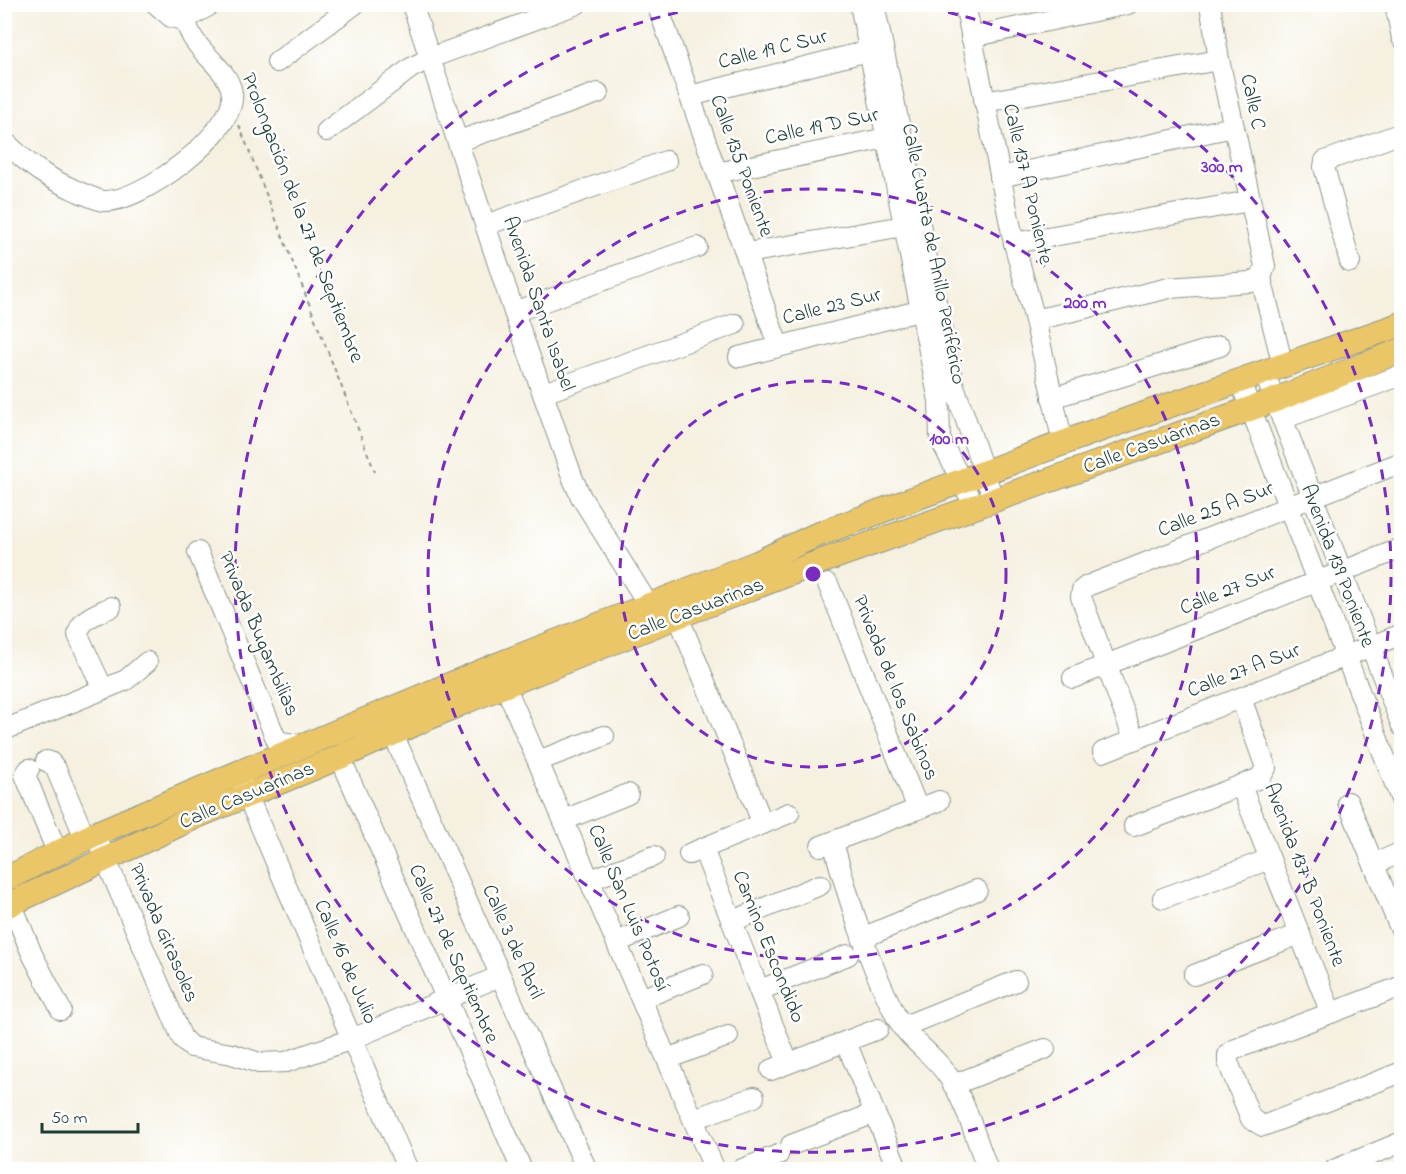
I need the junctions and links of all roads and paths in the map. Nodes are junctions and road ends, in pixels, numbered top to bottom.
1 (156, 4) edge
2 (212, 4) edge
3 (355, 4) edge
4 (412, 4) edge
5 (577, 4) edge
6 (860, 4) edge
7 (874, 4) edge
8 (965, 4) edge
9 (1128, 4) edge
10 (1210, 4) edge
11 (1395, 4) edge
12 (660, 5) edge
13 (185, 9) edge
14 (970, 37) junction
15 (1401, 38) edge
16 (868, 51) junction
17 (430, 57) junction
18 (1219, 60) junction
19 (278, 62) dead end
20 (598, 93) dead end
21 (690, 96) junction
22 (984, 102) junction
23 (232, 106) junction
24 (1233, 127) junction
25 (327, 131) dead end
26 (1401, 133) edge
27 (893, 136) junction
28 (4, 141) edge
29 (459, 141) junction
30 (666, 161) dead end
31 (717, 173) junction
32 (1000, 177) junction
33 (1250, 201) junction
34 (486, 225) junction
35 (904, 226) junction
36 (1014, 243) junction
37 (697, 247) dead end
38 (747, 253) junction
39 (1350, 262) dead end
40 (1262, 278) junction
41 (929, 308) junction
42 (514, 312) junction
43 (1035, 320) junction
44 (735, 324) dead end
45 (1401, 324) edge
46 (778, 345) junction
47 (1220, 346) dead end
48 (1401, 350) edge
49 (739, 357) dead end
50 (1273, 369) junction
51 (1401, 375) edge
52 (1240, 381) junction
53 (544, 393) junction
54 (1052, 398) junction
55 (1251, 408) junction
56 (1278, 410) junction
57 (969, 424) junction
58 (939, 427) junction
59 (975, 443) junction
60 (1063, 443) junction
61 (949, 457) junction
62 (1401, 462) edge
63 (375, 472) dead end
64 (974, 476) junction
65 (1312, 497) junction
66 (985, 504) junction
67 (1288, 507) junction
68 (1401, 548) edge
69 (198, 552) dead end
70 (1342, 572) junction
71 (1317, 582) junction
72 (828, 584) dead end
73 (648, 604) junction
74 (111, 607) dead end
75 (678, 616) junction
76 (1401, 634) edge
77 (1370, 647) junction
78 (1346, 656) junction
79 (147, 662) dead end
80 (1107, 665) junction
81 (501, 676) junction
82 (1073, 678) dead end
83 (103, 689) junction
84 (1241, 698) junction
85 (1401, 723) edge
86 (4, 730) edge
87 (1375, 732) junction
88 (393, 734) junction
89 (604, 736) dead end
90 (1134, 739) junction
91 (306, 746) junction
92 (1103, 752) dead end
93 (340, 757) junction
94 (538, 761) junction
95 (238, 773) junction
96 (1241, 786) junction
97 (628, 794) dead end
98 (247, 795) junction
99 (939, 801) dead end
100 (1348, 802) dead end
101 (1401, 802) edge
102 (918, 809) junction
103 (789, 813) dead end
104 (564, 820) junction
105 (763, 824) junction
106 (1134, 826) dead end
107 (90, 837) junction
108 (1401, 852) edge
109 (58, 854) junction
110 (654, 856) dead end
111 (105, 858) junction
112 (1270, 859) junction
113 (1374, 864) junction
114 (4, 880) edge
115 (590, 880) junction
116 (820, 885) dead end
117 (977, 890) dead end
118 (1163, 898) dead end
119 (8, 906) edge
120 (679, 916) dead end
121 (733, 921) junction
122 (1399, 926) dead end
123 (1300, 934) junction
124 (862, 938) junction
125 (617, 942) junction
126 (848, 955) dead end
127 (703, 974) dead end
128 (1194, 975) dead end
129 (500, 976) junction
130 (1016, 981) dead end
131 (1401, 986) edge
132 (760, 990) junction
133 (641, 999) junction
134 (447, 1000) junction
135 (61, 1010) dead end
136 (1331, 1013) junction
137 (902, 1027) junction
138 (878, 1029) dead end
139 (729, 1036) dead end
140 (352, 1039) junction
141 (846, 1042) junction
142 (1046, 1049) dead end
143 (667, 1059) junction
144 (1401, 1072) edge
145 (953, 1085) junction
146 (754, 1097) dead end
147 (875, 1113) junction
148 (694, 1119) junction
149 (1401, 1142) edge
150 (408, 1170) edge
151 (522, 1170) edge
152 (587, 1170) edge
153 (715, 1170) edge
154 (740, 1170) edge
155 (898, 1170) edge
156 (988, 1170) edge
157 (1334, 1170) edge

1 - 13 street
2 - 13 street
3 - 19 street
4 - 17 street, Avenida Santa Isabel
5 - 17 street
6 - 16 street, Calle Cuarta de Anillo Periférico
7 - 27 street, Calle Cuarta de Anillo Periférico
8 - 14 street, Calle 137 A Poniente
9 - 14 street
10 - 18 street, Calle C
11 - 15 street
12 - 21 street, Calle 135 Poniente
13 - 23 street, Prolongación de la 27 de Septiembre
14 - 22 street, Calle 137 A Poniente
16 - 21 street, Calle 19 C Sur
16 - 27 street, Calle Cuarta de Anillo Periférico
17 - 25 street
17 - 29 street, Avenida Santa Isabel
18 - 22 street
18 - 24 street, Calle C
20 - 29 street
21 - 31 street, Calle 135 Poniente
22 - 32 street, Calle 137 A Poniente
23 - 28 street
23 - 63 path, Prolongación de la 27 de Septiembre
24 - 32 street
24 - 33 street, Calle C
26 - 39 street
27 - 31 street, Calle 19 D Sur
27 - 35 street, Calle Cuarta de Anillo Periférico
27 - 41 street, Calle Cuarta de Anillo Periférico
29 - 34 street, Avenida Santa Isabel
30 - 34 street
31 - 38 street, Calle 135 Poniente
32 - 36 street, Calle 137 A Poniente
33 - 36 street
33 - 40 street, Calle C
34 - 42 street, Avenida Santa Isabel
35 - 38 street
35 - 41 street, Calle Cuarta de Anillo Periférico
36 - 43 street, Calle 137 A Poniente
37 - 42 street
38 - 46 street, Calle 135 Poniente
40 - 43 street
40 - 50 street, Calle C
41 - 46 street, Calle 23 Sur
41 - 57 street, Calle Cuarta de Anillo Periférico
41 - 58 street, Calle Cuarta de Anillo Periférico
42 - 53 street, Avenida Santa Isabel
43 - 54 street, Calle 137 A Poniente
44 - 53 street
45 - 50 main road, Calle Casuarinas
46 - 49 street, Calle 23 Sur
47 - 54 street
48 - 56 main road, Calle Casuarinas
50 - 52 main road, Calle Casuarinas
50 - 56 street, Avenida 139 Poniente
51 - 56 street
52 - 55 street, Avenida 139 Poniente
52 - 60 main road, Calle Casuarinas
53 - 73 street, Avenida Santa Isabel
54 - 60 street, Calle 137 A Poniente
55 - 56 main road, Calle Casuarinas
55 - 66 main road, Calle Casuarinas
55 - 67 street, Avenida 139 Poniente
56 - 65 street, Avenida 139 Poniente
57 - 58 street
57 - 59 street, Calle Cuarta de Anillo Periférico
58 - 61 street, Calle Cuarta de Anillo Periférico
59 - 61 street
59 - 64 street, Calle Cuarta de Anillo Periférico
60 - 64 main road, Calle Casuarinas
61 - 64 street, Calle Cuarta de Anillo Periférico
62 - 65 street, Calle 25 A Sur
64 - 66 street, Calle Cuarta de Anillo Periférico
64 - 73 main road, Calle Casuarinas
65 - 67 street, Calle 25 A Sur
65 - 70 street, Avenida 139 Poniente
66 - 75 main road, Calle Casuarinas
67 - 71 street, Avenida 139 Poniente
67 - 80 street, Calle 25 A Sur
68 - 70 street, Calle 27 Sur
69 - 91 street, Privada Bugambilias
70 - 71 street, Calle 27 Sur
70 - 77 street, Avenida 139 Poniente
71 - 78 street, Avenida 139 Poniente
71 - 80 street, Calle 27 Sur
72 - 102 street, Privada de los Sabinos
73 - 81 main road, Calle Casuarinas
74 - 83 street
75 - 81 main road, Calle Casuarinas
75 - 105 street
76 - 77 street, Calle 27 A Sur
77 - 78 street, Calle 27 A Sur
77 - 85 street, Avenida 139 Poniente
78 - 84 street, Calle 27 A Sur
78 - 87 street, Avenida 139 Poniente
79 - 83 street
80 - 82 street, Calle 27 Sur
80 - 90 street
81 - 88 main road, Calle Casuarinas
81 - 91 main road, Calle Casuarinas
81 - 94 street, Calle San Luis Potosí
83 - 86 street
84 - 90 street, Calle 27 A Sur
84 - 96 street, Avenida 137 B Poniente
85 - 87 street
87 - 101 street, Avenida 139 Poniente
88 - 93 main road, Calle Casuarinas
88 - 129 street, Calle 3 de Abril
89 - 94 street
90 - 92 street, Calle 27 A Sur
91 - 95 main road, Calle Casuarinas
93 - 98 main road, Calle Casuarinas
93 - 134 street, Calle 27 de Septiembre
94 - 104 street, Calle San Luis Potosí
95 - 98 street, Calle 16 de Julio
95 - 107 main road, Calle Casuarinas
96 - 106 street
96 - 112 street, Avenida 137 B Poniente
97 - 104 street
98 - 111 main road, Calle Casuarinas
98 - 140 street, Calle 16 de Julio
99 - 102 street
100 - 113 street
102 - 124 street
103 - 105 street
104 - 115 street, Calle San Luis Potosí
105 - 121 street, Camino Escondido
107 - 109 main road, Calle Casuarinas
107 - 109 street, Privada Girasoles
107 - 111 street, Privada Girasoles
108 - 113 street
109 - 114 main road, Calle Casuarinas
110 - 115 street
111 - 119 main road, Calle Casuarinas
111 - 140 street, Privada Girasoles
112 - 118 street
112 - 123 street, Avenida 137 B Poniente
113 - 122 street
115 - 125 street, Calle San Luis Potosí
116 - 121 street
117 - 124 street
119 - 135 street
120 - 125 street
121 - 132 street, Camino Escondido
123 - 128 street
123 - 136 street, Avenida 137 B Poniente
124 - 137 street
125 - 133 street, Calle San Luis Potosí
126 - 132 street
127 - 133 street
129 - 134 street
129 - 152 street, Calle 3 de Abril
130 - 137 street
131 - 136 street
132 - 141 street, Camino Escondido
133 - 143 street, Calle San Luis Potosí
134 - 140 street
134 - 151 street, Calle 27 de Septiembre
136 - 144 street
137 - 145 street
138 - 141 street
139 - 143 street
140 - 150 street, Calle 16 de Julio
141 - 147 street
142 - 145 street
143 - 148 street, Calle San Luis Potosí
145 - 156 street
146 - 148 street
147 - 154 street
147 - 155 street
148 - 153 street, Calle San Luis Potosí
149 - 157 street

